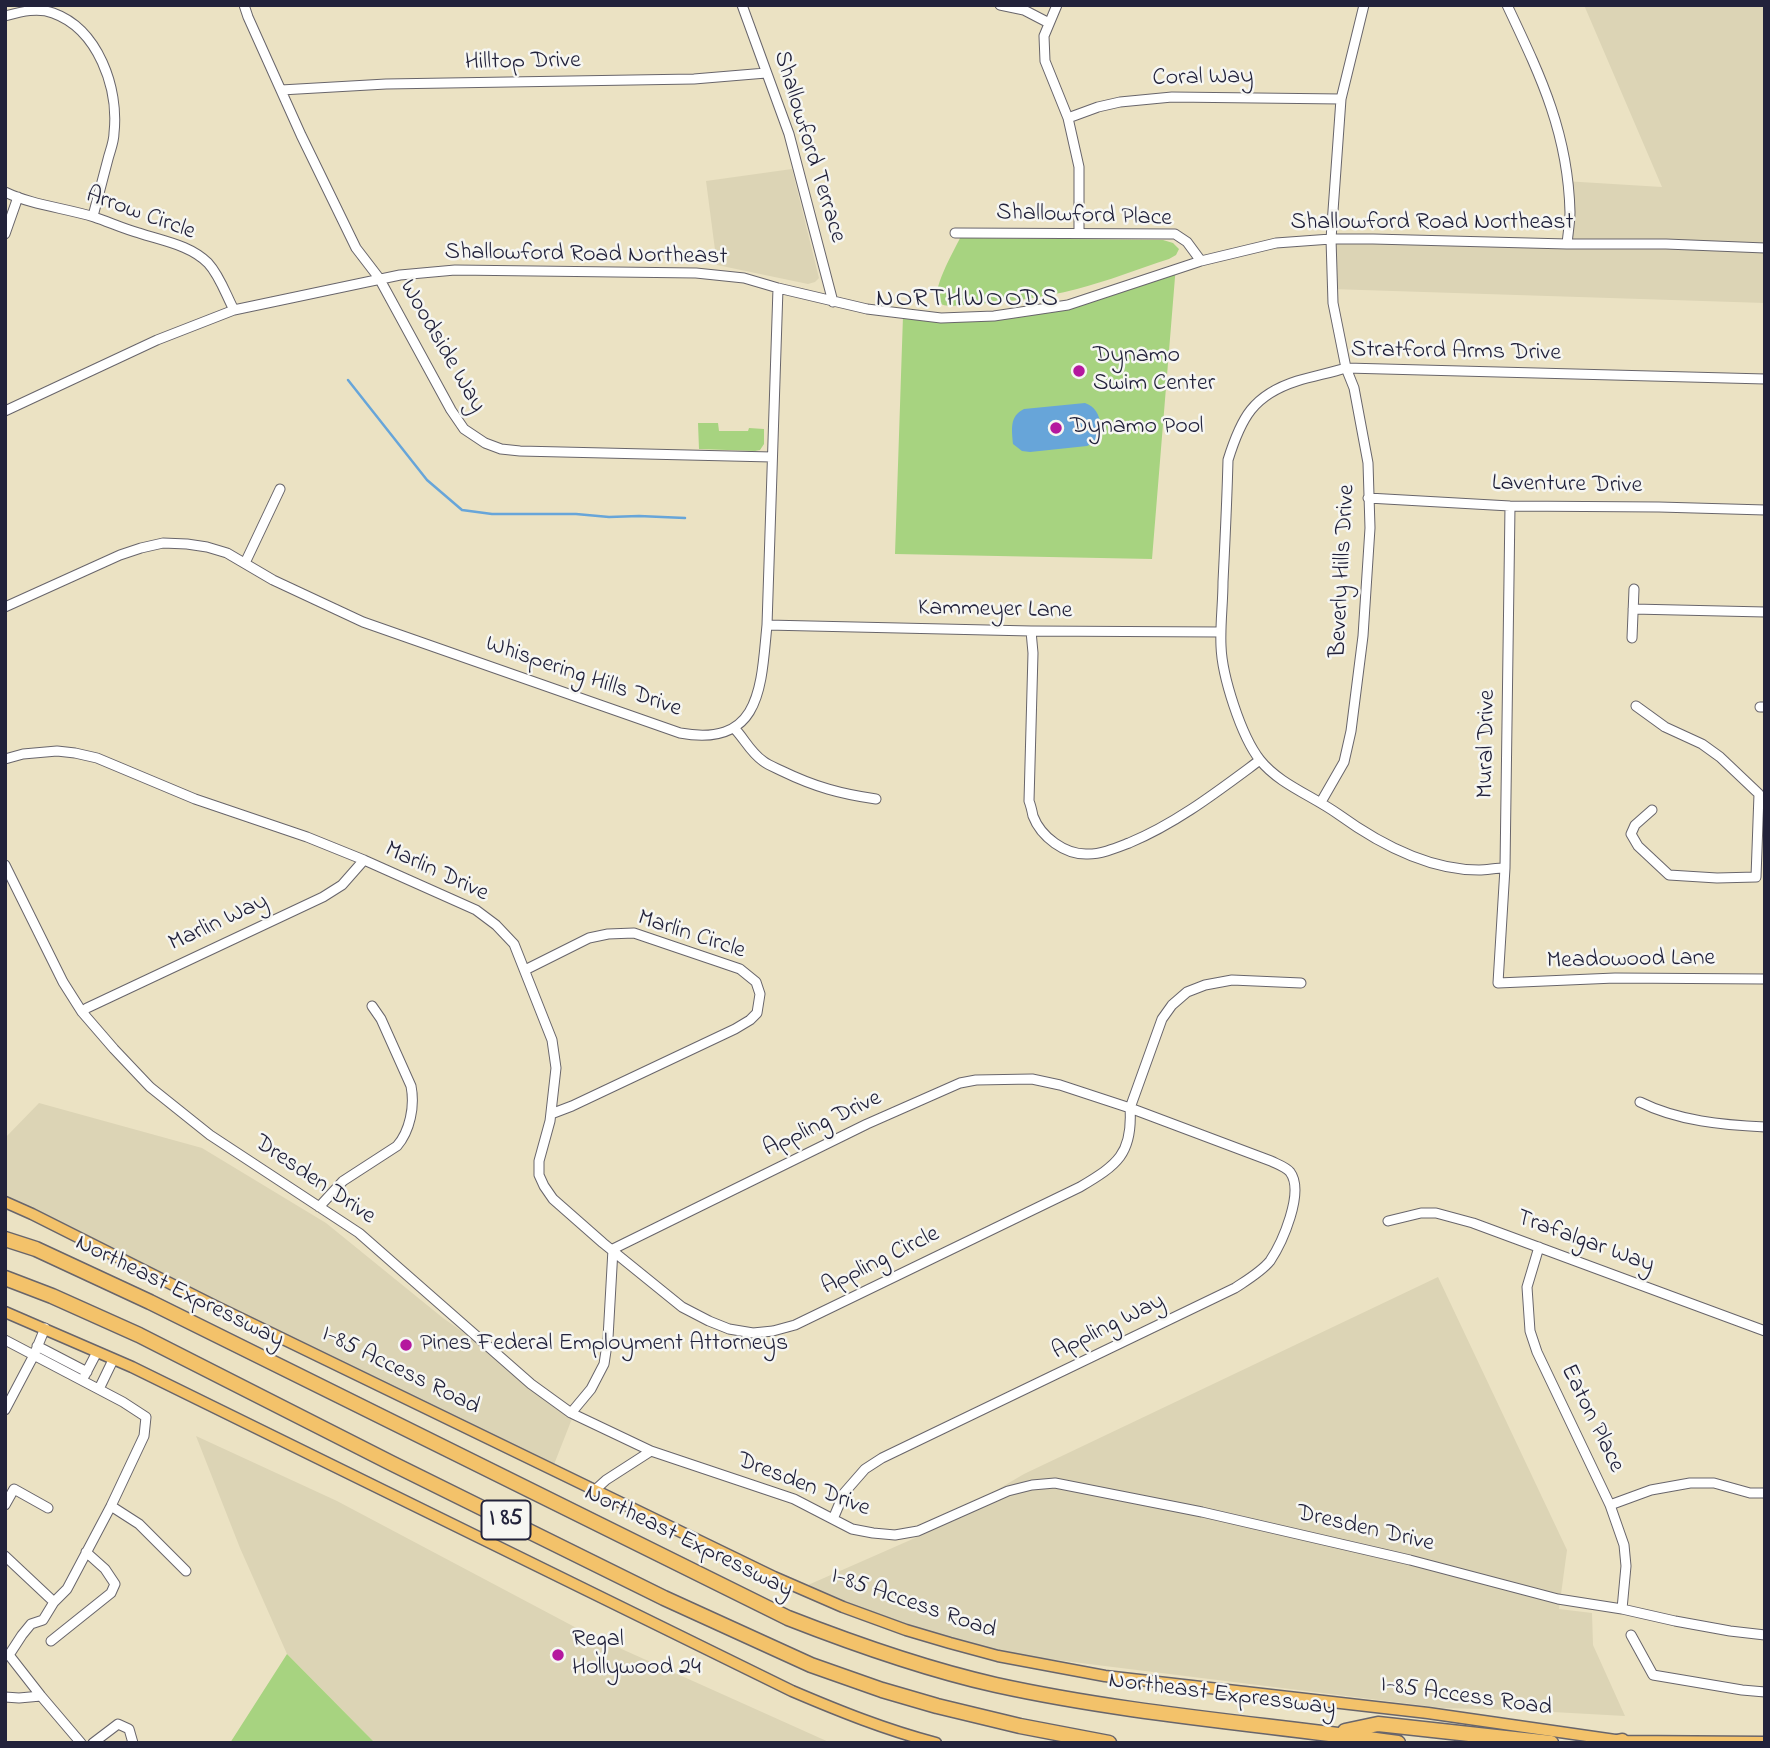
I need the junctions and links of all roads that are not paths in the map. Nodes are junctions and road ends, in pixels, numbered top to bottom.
1 (244, 5) edge
2 (743, 5) edge
3 (1000, 5) edge
4 (1057, 5) edge
5 (1364, 5) edge
6 (1507, 5) edge
7 (5, 16) edge
8 (1049, 23) junction
9 (766, 73) junction
10 (281, 90) junction
11 (1341, 99) junction
12 (1068, 118) junction
13 (5, 192) edge
14 (18, 197) junction
15 (93, 216) junction
16 (955, 233) dead end
17 (1079, 233) junction
18 (5, 234) edge
19 (1331, 239) junction
20 (1567, 244) junction
21 (1765, 248) edge
22 (1201, 261) junction
23 (379, 278) junction
24 (778, 288) junction
25 (833, 302) junction
26 (234, 310) junction
27 (1346, 368) junction
28 (1765, 379) edge
29 (5, 411) edge
30 (772, 457) junction
31 (280, 489) dead end
32 (1368, 498) junction
33 (1510, 506) junction
34 (1765, 510) edge
35 (245, 563) junction
36 (1634, 589) dead end
37 (5, 607) edge
38 (1633, 609) junction
39 (1765, 612) edge
40 (768, 625) junction
41 (1031, 631) junction
42 (1221, 632) junction
43 (1632, 638) dead end
44 (1636, 706) dead end
45 (734, 728) junction
46 (5, 760) edge
47 (1260, 761) junction
48 (1762, 795) edge
49 (876, 799) dead end
50 (1321, 802) junction
51 (1652, 810) dead end
52 (364, 860) junction
53 (5, 865) edge
54 (1505, 868) junction
55 (525, 970) junction
56 (1765, 979) edge
57 (1301, 983) dead end
58 (1498, 983) joint
59 (372, 1006) dead end
60 (82, 1012) junction
61 (1640, 1102) dead end
62 (1130, 1108) junction
63 (551, 1114) junction
64 (1765, 1127) edge
65 (1226, 1144) joint
66 (5, 1202) edge
67 (319, 1208) junction
68 (1388, 1221) dead end
69 (5, 1238) edge
70 (1539, 1247) junction
71 (613, 1249) junction
72 (5, 1278) edge
73 (5, 1312) edge
74 (45, 1328) junction
75 (1765, 1331) edge
76 (5, 1340) edge
77 (35, 1350) junction
78 (97, 1352) junction
79 (113, 1360) junction
80 (85, 1376) junction
81 (99, 1389) junction
82 (5, 1410) edge
83 (571, 1413) junction
84 (651, 1451) junction
85 (595, 1490) junction
86 (1765, 1493) edge
87 (5, 1505) edge
88 (1610, 1505) junction
89 (111, 1506) junction
90 (48, 1508) dead end
91 (833, 1519) junction
92 (86, 1552) junction
93 (5, 1556) edge
94 (186, 1571) dead end
95 (54, 1602) junction
96 (1622, 1609) junction
97 (1631, 1635) dead end
98 (1765, 1635) edge
99 (51, 1642) dead end
100 (7, 1655) edge
101 (1765, 1692) edge
102 (41, 1696) junction
103 (5, 1697) edge
104 (1334, 1734) junction
105 (1617, 1742) edge
106 (1765, 1742) edge
107 (81, 1743) edge
108 (93, 1743) edge
109 (133, 1743) edge
110 (936, 1743) edge
111 (1109, 1743) edge
112 (1398, 1743) edge
113 (1551, 1743) edge

1 - 10 street, Woodside Way
2 - 9 street, Shallowford Terrace
3 - 8 street
4 - 8 street
5 - 11 street, Beverly Hills Drive
6 - 20 street
7 - 15 street
8 - 12 street
9 - 10 street, Hilltop Drive
9 - 25 street, Shallowford Terrace
10 - 23 street, Woodside Way
11 - 12 street, Coral Way
11 - 19 street, Beverly Hills Drive
12 - 17 street
13 - 14 street, Arrow Circle
14 - 15 street, Arrow Circle
14 - 18 street
15 - 26 street, Arrow Circle
16 - 17 street, Shallowford Place
17 - 22 street, Shallowford Place
19 - 20 street, Shallowford Road Northeast
19 - 22 street, Shallowford Road Northeast
19 - 27 street, Beverly Hills Drive
20 - 21 street, Shallowford Road Northeast
22 - 25 street, Shallowford Road Northeast
23 - 24 street, Shallowford Road Northeast
23 - 26 street, Shallowford Road Northeast
23 - 30 street, Woodside Way
24 - 25 street, Shallowford Road Northeast
24 - 30 street
26 - 29 street, Shallowford Road Northeast
27 - 28 street, Stratford Arms Drive
27 - 32 street, Beverly Hills Drive
27 - 42 street, Stratford Arms Drive
30 - 40 street
31 - 35 street
32 - 33 street, Laventure Drive
32 - 50 street, Beverly Hills Drive
33 - 34 street, Laventure Drive
33 - 54 street, Mural Drive
35 - 37 street, Whispering Hills Drive
35 - 45 street, Whispering Hills Drive
36 - 38 street
38 - 39 street
38 - 43 street
40 - 41 street, Kammeyer Lane
40 - 45 street
41 - 42 street, Kammeyer Lane
41 - 47 street
42 - 47 street, Stratford Arms Drive
44 - 48 street
45 - 49 street
46 - 52 street, Marlin Drive
47 - 50 street, Stratford Arms Drive
48 - 51 street
50 - 54 street, Stratford Arms Drive
52 - 55 street, Marlin Drive
52 - 60 street, Marlin Way
53 - 60 street, Dresden Drive
54 - 58 street, Mural Drive
55 - 63 street, Marlin Drive
55 - 63 street, Marlin Circle
56 - 58 street, Meadowood Lane
57 - 62 street
59 - 67 street
60 - 67 street, Dresden Drive
61 - 64 street
62 - 65 street, Appling Drive
62 - 71 street, Appling Drive
62 - 71 street, Appling Circle
63 - 71 street, Marlin Drive
65 - 91 street, Appling Way
66 - 85 main road, I-85 Access Road
67 - 83 street, Dresden Drive
68 - 70 street, Trafalgar Way
69 - 104 highway, Northeast Expressway / I 85
70 - 75 street, Trafalgar Way
70 - 88 street, Eaton Place
71 - 83 street
72 - 111 highway, I 85
73 - 74 main road
74 - 77 street
74 - 78 main road
76 - 77 street
77 - 80 street
77 - 82 street
78 - 79 main road
78 - 80 street
79 - 81 street
79 - 110 main road
80 - 81 street
81 - 89 street
83 - 84 street, Dresden Drive
84 - 85 street
84 - 91 street, Dresden Drive
85 - 105 main road, I-85 Access Road
86 - 88 street
87 - 90 street
88 - 96 street, Eaton Place
89 - 92 street
89 - 94 street
91 - 96 street, Dresden Drive
92 - 95 street
92 - 99 street
93 - 95 street
95 - 100 street
96 - 98 street, Dresden Drive
97 - 101 street
100 - 102 street
102 - 103 street
102 - 107 street
104 - 112 highway, Northeast Expressway / I 85
104 - 113 highway
105 - 106 main road, I-85 Access Road
108 - 109 street

